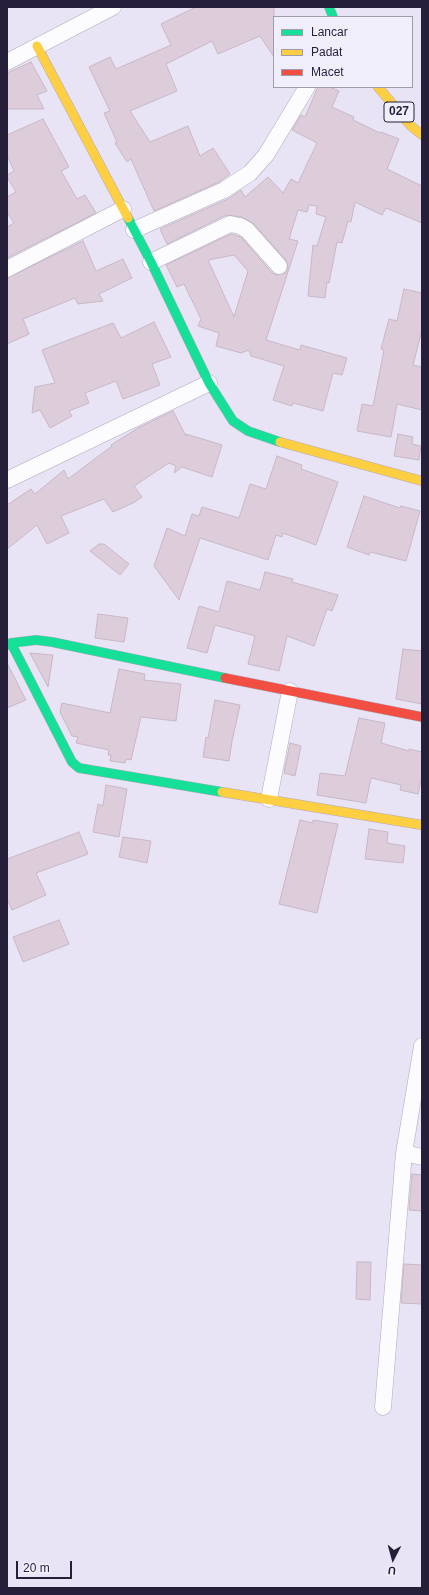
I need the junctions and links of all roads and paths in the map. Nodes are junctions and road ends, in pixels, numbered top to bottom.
1 (113, 7) edge
2 (37, 46) junction
3 (7, 62) edge
4 (306, 88) edge
5 (379, 88) edge
6 (422, 135) edge
7 (123, 209) junction
8 (134, 230) junction
9 (151, 262) junction
10 (279, 266) dead end
11 (7, 269) edge
12 (209, 383) junction
13 (7, 480) edge
14 (422, 481) edge
15 (9, 644) edge
16 (290, 691) junction
17 (422, 717) edge
18 (269, 799) junction
19 (422, 825) edge
20 (422, 1046) edge
21 (404, 1154) junction
22 (422, 1157) edge
23 (383, 1407) dead end

1 - 2 street
2 - 3 street
2 - 7 street
4 - 8 street
5 - 6 street, 027
7 - 8 street
7 - 11 street
8 - 9 street
9 - 10 street
9 - 12 street
12 - 13 street
12 - 14 street
15 - 16 street
15 - 18 street
16 - 17 street
16 - 18 street
18 - 19 street
20 - 21 street
21 - 22 street
21 - 23 street

